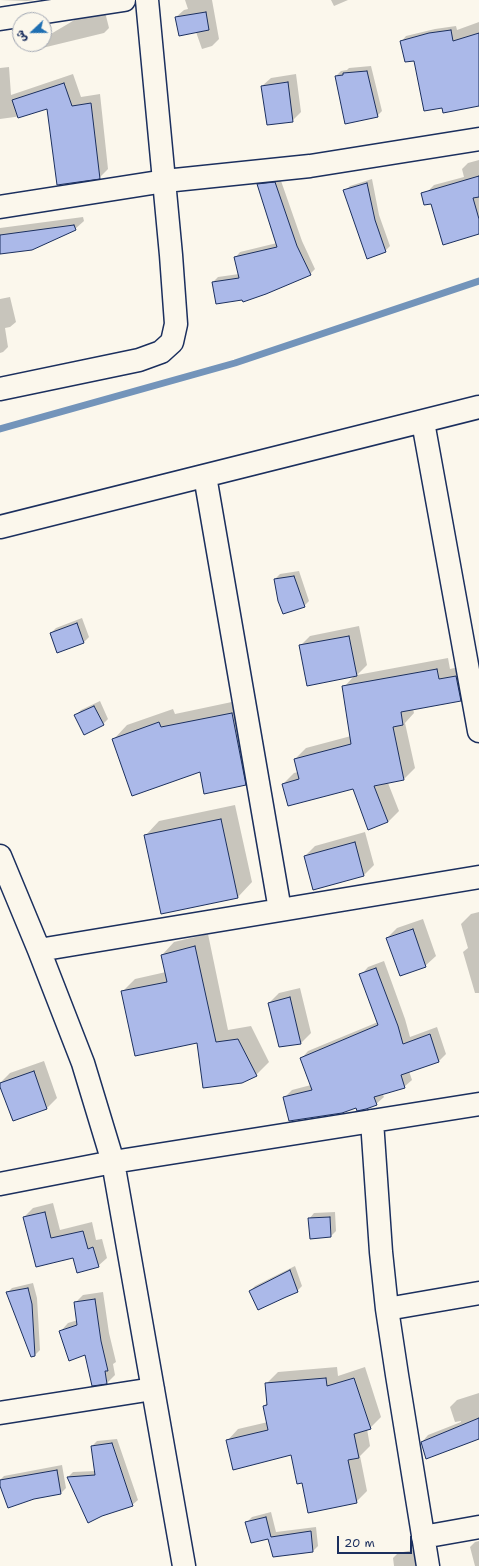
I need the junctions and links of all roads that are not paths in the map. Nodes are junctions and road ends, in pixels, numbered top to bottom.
1 (124, 0) edge
2 (147, 0) edge
3 (0, 19) edge
4 (479, 139) edge
5 (165, 182) junction
6 (0, 207) edge
7 (0, 389) edge
8 (479, 407) edge
9 (423, 422) junction
10 (205, 476) junction
11 (0, 527) edge
12 (479, 731) edge
13 (0, 856) edge
14 (479, 877) edge
15 (280, 910) junction
16 (39, 950) junction
17 (479, 1104) edge
18 (372, 1121) junction
19 (113, 1162) junction
20 (0, 1184) edge
21 (479, 1293) edge
22 (388, 1309) junction
23 (153, 1389) junction
24 (0, 1413) edge
25 (479, 1527) edge
26 (423, 1537) junction
27 (184, 1566) edge
28 (428, 1566) edge

1 - 3 street
2 - 5 street
4 - 5 street
5 - 6 street
5 - 7 street
8 - 9 street
9 - 10 street
9 - 12 street
10 - 11 street
10 - 15 street
13 - 16 street
14 - 15 street
15 - 16 street
16 - 19 street
17 - 18 street
18 - 19 street
18 - 22 street
19 - 20 street
19 - 23 street
21 - 22 street
22 - 26 street
23 - 24 street
23 - 27 street
25 - 26 street
26 - 28 street

